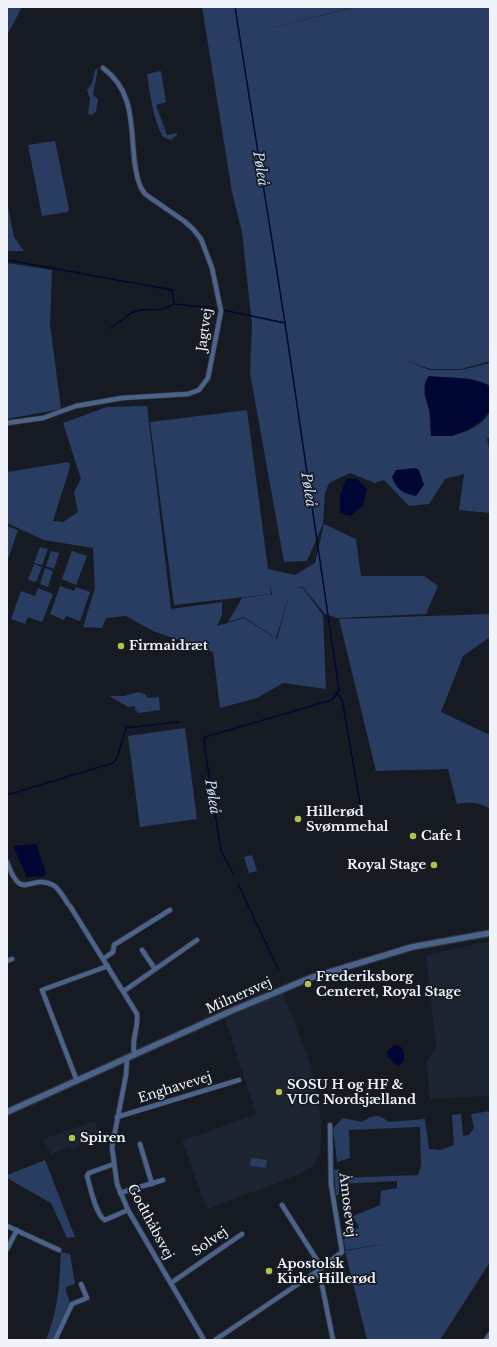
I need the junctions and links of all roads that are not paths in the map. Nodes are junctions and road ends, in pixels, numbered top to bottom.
1 (103, 68) dead end
2 (7, 423) edge
3 (7, 862) edge
4 (170, 910) dead end
5 (490, 933) edge
6 (197, 940) dead end
7 (142, 950) dead end
8 (12, 959) dead end
9 (103, 959) junction
10 (7, 961) edge
11 (108, 966) junction
12 (155, 969) junction
13 (124, 991) junction
14 (135, 1055) junction
15 (127, 1058) junction
16 (239, 1080) dead end
17 (77, 1081) junction
18 (7, 1112) edge
19 (117, 1118) junction
20 (330, 1126) dead end
21 (140, 1144) dead end
22 (114, 1164) junction
23 (163, 1180) dead end
24 (152, 1184) junction
25 (120, 1193) junction
26 (282, 1205) dead end
27 (128, 1210) junction
28 (7, 1226) edge
29 (17, 1230) junction
30 (242, 1234) dead end
31 (7, 1249) edge
32 (59, 1250) dead end
33 (322, 1268) junction
34 (316, 1272) junction
35 (171, 1283) junction
36 (81, 1284) dead end
37 (490, 1334) edge
38 (55, 1340) edge
39 (204, 1340) edge
40 (215, 1340) edge
41 (333, 1340) edge
42 (486, 1340) edge

1 - 2 street, Jagtvej
3 - 9 street
4 - 9 street
5 - 14 street, Milnersvej
6 - 12 street
7 - 12 street
8 - 10 street
9 - 11 street
11 - 13 street
11 - 17 street
12 - 13 street
13 - 14 street
14 - 15 street, Milnersvej
15 - 17 street, Milnersvej
15 - 19 street, Godthåbsvej
16 - 19 street, Enghavevej
17 - 18 street, Milnersvej
19 - 22 street, Godthåbsvej
20 - 33 street, Åmosevej
21 - 24 street
22 - 25 street, Godthåbsvej
22 - 27 street
23 - 24 street
24 - 25 street
25 - 27 street, Godthåbsvej
26 - 33 street
27 - 35 street, Godthåbsvej
28 - 29 street
29 - 31 street
29 - 32 street
30 - 35 street, Solvej
33 - 34 street, Åmosevej
34 - 40 street, Åmosevej
34 - 41 street
35 - 39 street, Godthåbsvej
36 - 38 street
37 - 42 street

